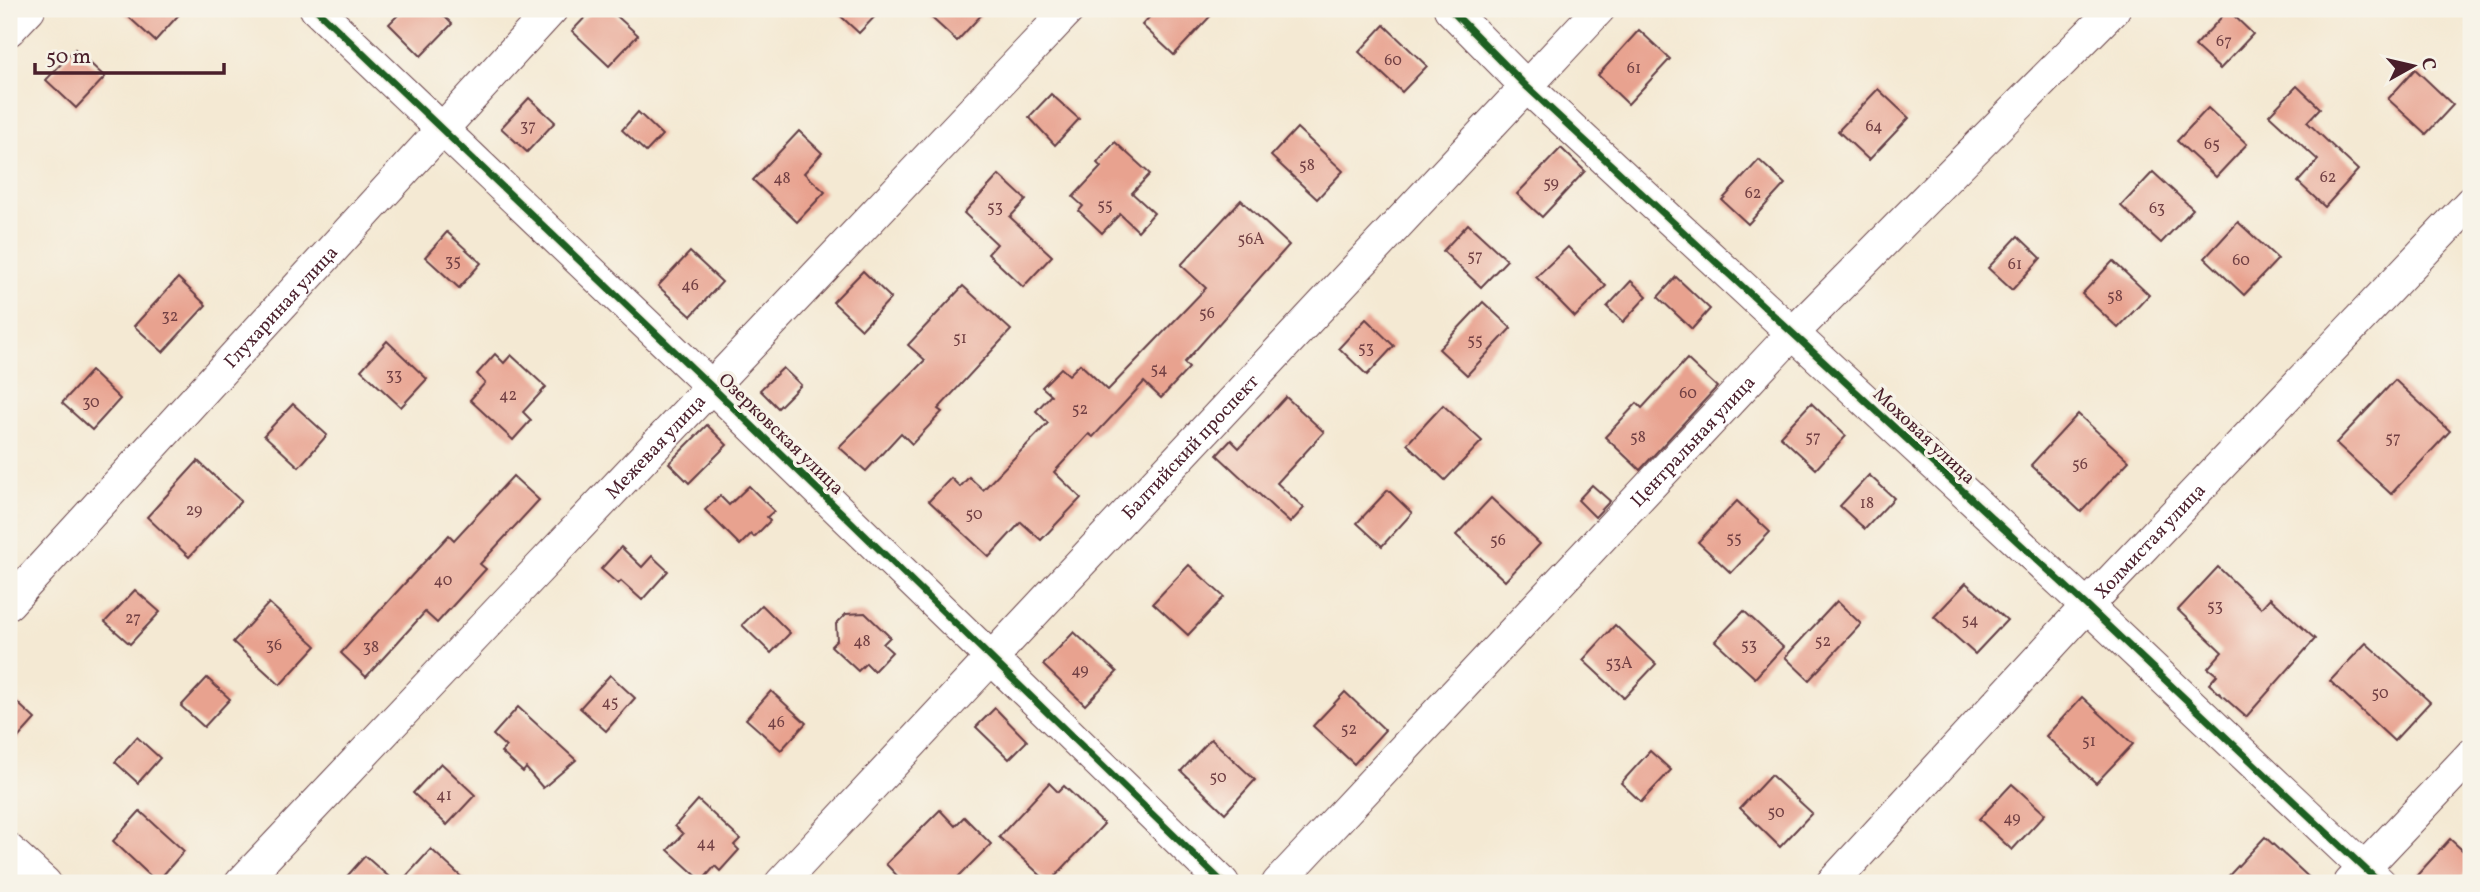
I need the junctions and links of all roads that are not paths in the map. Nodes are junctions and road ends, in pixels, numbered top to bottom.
1 (29, 9) edge
2 (316, 9) edge
3 (552, 9) edge
4 (1069, 9) edge
5 (1450, 9) edge
6 (1599, 9) edge
7 (2114, 9) edge
8 (9, 30) edge
9 (1526, 86) junction
10 (440, 129) junction
11 (2471, 202) edge
12 (1792, 334) junction
13 (712, 387) junction
14 (9, 603) edge
15 (2087, 606) junction
16 (993, 659) junction
17 (2471, 755) edge
18 (9, 850) edge
19 (2365, 878) edge
20 (45, 883) edge
21 (241, 883) edge
22 (781, 883) edge
23 (1223, 883) edge
24 (1278, 883) edge
25 (1832, 883) edge

1 - 8 street
2 - 10 street, Озерковская улица
3 - 10 street, Глухариная улица
4 - 13 street, Межевая улица
5 - 9 street, Моховая улица
6 - 9 street, Балтийский проспект
7 - 12 street, Центральная улица
9 - 12 street, Моховая улица
9 - 16 street, Балтийский проспект
10 - 13 street, Озерковская улица
10 - 14 street, Глухариная улица
11 - 15 street, Холмистая улица
12 - 15 street, Моховая улица
12 - 24 street, Центральная улица
13 - 16 street, Озерковская улица
13 - 21 street, Межевая улица
15 - 19 street, Моховая улица
15 - 25 street, Холмистая улица
16 - 22 street, Балтийский проспект
16 - 23 street, Озерковская улица
17 - 19 street
18 - 20 street

